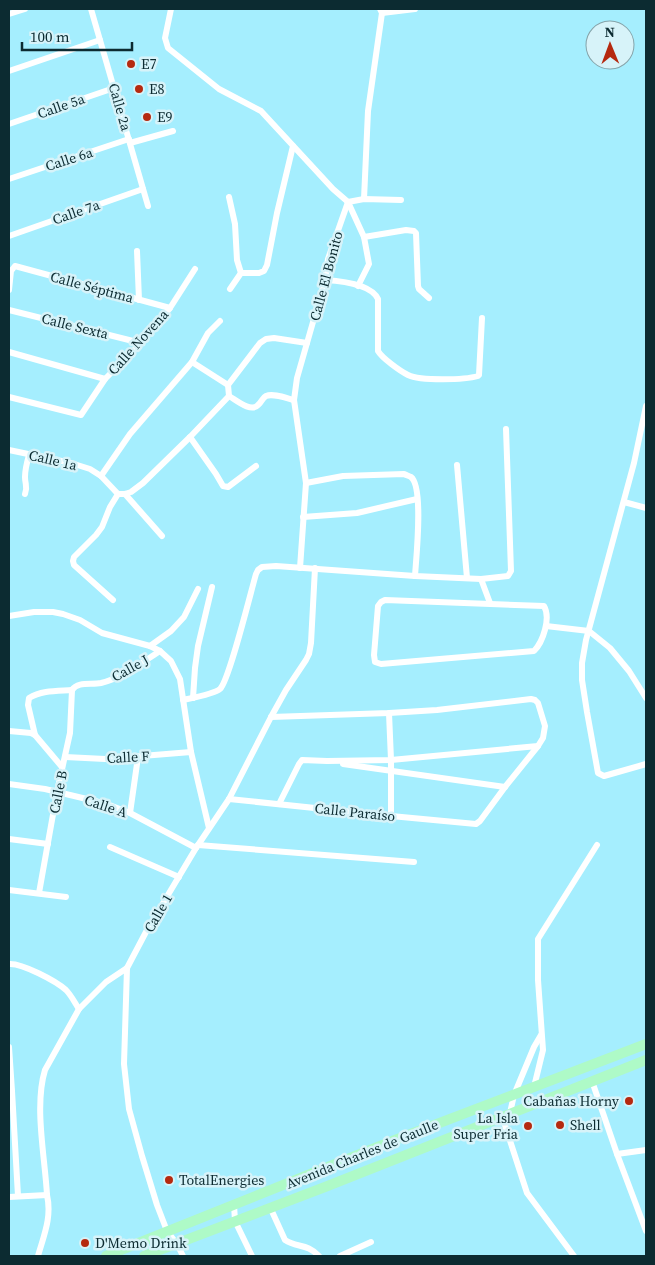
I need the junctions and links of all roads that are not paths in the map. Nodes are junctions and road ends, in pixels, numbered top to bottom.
1 (25, 9) edge
2 (91, 9) edge
3 (171, 9) edge
4 (415, 9) edge
5 (381, 11) edge
6 (9, 14) edge
7 (100, 40) junction
8 (9, 71) edge
9 (114, 88) junction
10 (9, 124) edge
11 (173, 131) dead end
12 (129, 141) junction
13 (294, 146) junction
14 (9, 179) edge
15 (143, 189) junction
16 (229, 197) dead end
17 (364, 199) junction
18 (401, 200) dead end
19 (348, 202) junction
20 (148, 206) dead end
21 (9, 236) edge
22 (364, 237) junction
23 (137, 251) dead end
24 (195, 269) dead end
25 (241, 273) junction
26 (325, 280) junction
27 (358, 286) junction
28 (230, 289) dead end
29 (9, 290) edge
30 (429, 298) dead end
31 (139, 300) junction
32 (170, 308) junction
33 (9, 310) edge
34 (482, 318) dead end
35 (220, 321) dead end
36 (307, 342) junction
37 (141, 343) junction
38 (9, 352) edge
39 (192, 362) junction
40 (106, 378) junction
41 (228, 384) junction
42 (229, 396) junction
43 (9, 397) edge
44 (294, 400) junction
45 (646, 406) edge
46 (506, 429) dead end
47 (190, 437) junction
48 (9, 450) edge
49 (29, 455) junction
50 (457, 465) dead end
51 (256, 466) dead end
52 (101, 476) junction
53 (306, 483) junction
54 (25, 494) dead end
55 (122, 494) junction
56 (417, 499) junction
57 (624, 502) junction
58 (646, 508) edge
59 (304, 517) junction
60 (162, 536) dead end
61 (300, 568) junction
62 (315, 568) junction
63 (415, 576) junction
64 (467, 578) junction
65 (481, 579) junction
66 (212, 587) dead end
67 (198, 589) dead end
68 (114, 600) dead end
69 (490, 603) junction
70 (9, 616) edge
71 (546, 626) junction
72 (589, 631) junction
73 (150, 646) junction
74 (160, 651) junction
75 (72, 690) junction
76 (193, 698) junction
77 (646, 698) edge
78 (183, 700) junction
79 (389, 714) junction
80 (271, 717) junction
81 (9, 730) edge
82 (35, 735) junction
83 (538, 746) junction
84 (191, 752) junction
85 (65, 757) junction
86 (138, 757) junction
87 (391, 760) junction
88 (327, 761) junction
89 (646, 764) edge
90 (62, 767) junction
91 (391, 772) junction
92 (9, 784) edge
93 (505, 787) junction
94 (58, 792) junction
95 (229, 798) junction
96 (278, 804) junction
97 (130, 813) junction
98 (391, 816) junction
99 (209, 828) junction
100 (9, 839) edge
101 (48, 844) junction
102 (598, 845) dead end
103 (197, 846) junction
104 (110, 847) dead end
105 (414, 862) dead end
106 (179, 877) junction
107 (9, 890) edge
108 (39, 893) junction
109 (66, 897) dead end
110 (9, 964) edge
111 (127, 968) junction
112 (79, 1009) junction
113 (541, 1035) junction
114 (646, 1044) edge
115 (9, 1047) edge
116 (646, 1060) edge
117 (592, 1081) junction
118 (534, 1087) junction
119 (11, 1091) edge
120 (514, 1095) junction
121 (506, 1115) junction
122 (12, 1145) edge
123 (646, 1150) edge
124 (617, 1154) junction
125 (47, 1195) junction
126 (18, 1196) junction
127 (9, 1197) edge
128 (234, 1205) junction
129 (270, 1207) junction
130 (235, 1221) junction
131 (167, 1231) junction
132 (646, 1231) edge
133 (371, 1242) dead end
134 (177, 1244) junction
135 (38, 1256) edge
136 (106, 1256) edge
137 (144, 1256) edge
138 (183, 1256) edge
139 (252, 1256) edge
140 (318, 1256) edge
141 (340, 1256) edge
142 (574, 1256) edge

1 - 6 street
2 - 7 street, Calle 2a
3 - 13 street
4 - 5 street
5 - 17 street
7 - 8 street
7 - 9 street, Calle 2a
9 - 10 street, Calle 5a
9 - 12 street, Calle 2a
11 - 12 street, Calle 6a
12 - 14 street, Calle 6a
12 - 15 street, Calle 2a
13 - 19 street
13 - 25 street
15 - 20 street, Calle 2a
15 - 21 street, Calle 7a
16 - 25 street
17 - 18 street
17 - 19 street
19 - 22 street
19 - 26 street, Calle El Bonito
22 - 27 street
22 - 30 street
23 - 31 street
24 - 32 street, Calle Novena
25 - 28 street
26 - 27 street
26 - 36 street, Calle El Bonito
27 - 34 street
29 - 31 street, Calle Séptima
31 - 32 street, Calle Séptima
32 - 37 street, Calle Novena
33 - 37 street, Calle Sexta
35 - 39 street
36 - 41 street
36 - 44 street, Calle El Bonito
37 - 40 street, Calle Novena
38 - 40 street
39 - 41 street
39 - 52 street
40 - 43 street, Calle Novena
41 - 42 street
42 - 44 street
42 - 47 street
44 - 53 street, Calle El Bonito
45 - 57 street
46 - 65 street
47 - 51 street
47 - 55 street
48 - 49 street, Calle 1a
49 - 52 street, Calle 1a
49 - 54 street
50 - 64 street
52 - 55 street, Calle 1a
53 - 56 street
53 - 59 street, Calle El Bonito
55 - 60 street, Calle 1a
55 - 68 street
56 - 59 street
56 - 63 street
57 - 58 street
57 - 72 street
59 - 61 street, Calle El Bonito
61 - 62 street
61 - 76 street
62 - 63 street
62 - 80 street, Calle 1
63 - 64 street
64 - 65 street
65 - 69 street
66 - 76 street
67 - 73 street
69 - 71 street
69 - 71 street
70 - 73 street
71 - 72 street
72 - 77 street
72 - 89 street
73 - 74 street
74 - 75 street, Calle J
74 - 78 street
75 - 82 street, Calle J
75 - 85 street, Calle B
76 - 78 street
78 - 84 street
79 - 80 street
79 - 83 street
79 - 87 street
80 - 95 street, Calle 1
81 - 82 street
82 - 90 street
83 - 87 street
83 - 93 street
84 - 86 street, Calle F
84 - 99 street
85 - 86 street, Calle F
85 - 90 street, Calle B
86 - 97 street
87 - 88 street
87 - 91 street
88 - 91 street
88 - 96 street
90 - 94 street, Calle B
91 - 93 street
91 - 98 street
92 - 94 street, Calle A
93 - 98 street, Calle Paraíso
94 - 97 street, Calle A
94 - 101 street, Calle B
95 - 96 street, Calle Paraíso
95 - 99 street, Calle 1
96 - 98 street, Calle Paraíso
97 - 103 street, Calle A
99 - 103 street, Calle 1
100 - 101 street
101 - 108 street, Calle B
102 - 113 street
103 - 105 street
103 - 106 street, Calle 1
104 - 106 street
106 - 111 street, Calle 1
107 - 108 street
108 - 109 street
110 - 112 street
111 - 112 street, Calle 1
111 - 131 street
112 - 125 street, Calle 1
113 - 118 street
113 - 120 street
114 - 118 main road, Avenida Charles de Gaulle
115 - 119 street
116 - 117 main road, Avenida Charles de Gaulle
117 - 121 main road, Avenida Charles de Gaulle
117 - 124 street
118 - 120 main road, Avenida Charles de Gaulle
119 - 122 street
120 - 121 street
120 - 128 main road, Avenida Charles de Gaulle
121 - 129 main road, Avenida Charles de Gaulle
121 - 142 street
122 - 126 street
123 - 124 street
124 - 132 street
125 - 126 street
125 - 135 street, Calle 1
126 - 127 street
128 - 130 street
128 - 131 main road, Avenida Charles de Gaulle
129 - 130 main road, Avenida Charles de Gaulle
129 - 140 street
130 - 134 main road, Avenida Charles de Gaulle
130 - 139 street
131 - 134 street
131 - 136 main road, Avenida Charles de Gaulle
133 - 141 street
134 - 137 main road, Avenida Charles de Gaulle
134 - 138 street

